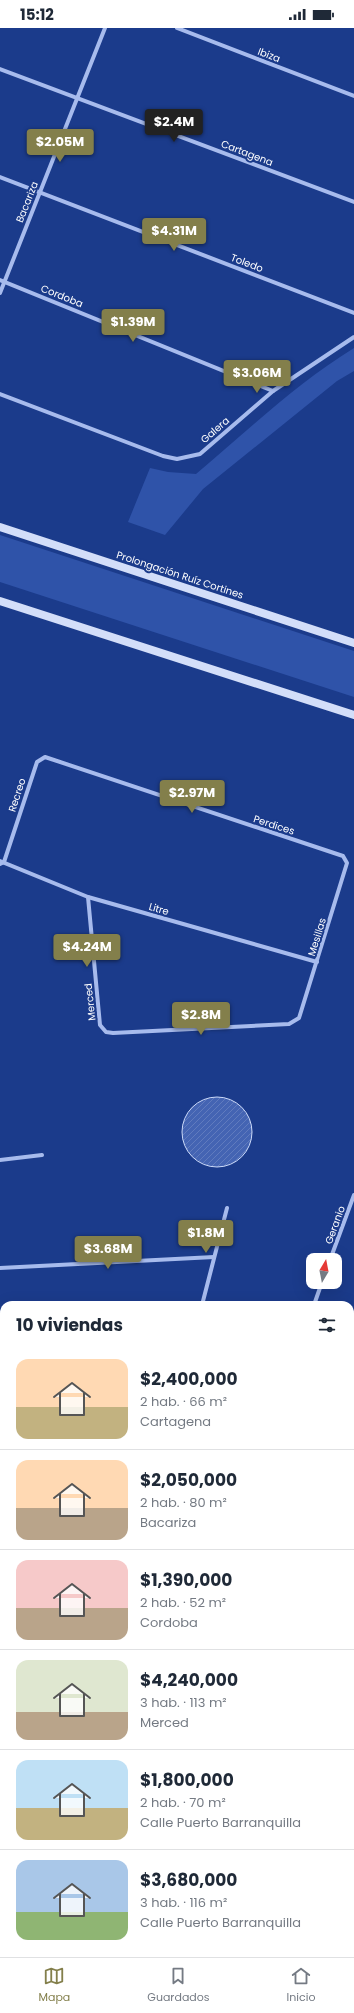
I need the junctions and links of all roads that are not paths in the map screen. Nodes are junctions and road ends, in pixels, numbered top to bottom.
1 (104, 28) edge
2 (177, 28) edge
3 (0, 69) edge
4 (354, 96) edge
5 (78, 98) junction
6 (0, 177) edge
7 (39, 192) junction
8 (354, 202) edge
9 (2, 280) edge
10 (0, 293) edge
11 (354, 313) edge
12 (354, 337) edge
13 (273, 391) junction
14 (0, 394) edge
15 (0, 527) edge
16 (0, 601) edge
17 (354, 643) edge
18 (354, 714) edge
19 (40, 758) joint
20 (343, 856) joint
21 (1, 862) edge
22 (88, 896) junction
23 (317, 962) junction
24 (295, 1022) joint
25 (42, 1155) dead end
26 (0, 1160) edge
27 (354, 1195) edge
28 (227, 1208) dead end
29 (333, 1253) edge
30 (214, 1256) junction
31 (0, 1268) edge
32 (320, 1289) edge
33 (203, 1301) edge
34 (315, 1301) edge

1 - 5 street, Bacariza
2 - 4 street, Ibiza
3 - 5 street, Cartagena
5 - 7 street, Bacariza
5 - 8 street, Cartagena
6 - 7 street, Toledo
7 - 9 street, Bacariza
7 - 11 street, Toledo
9 - 10 street, Bacariza
9 - 13 street, Cordoba
12 - 13 street, Galera
13 - 14 street, Galera
15 - 17 main road, Prolongación Ruíz Cortines
16 - 18 main road
19 - 20 street, Perdices
19 - 21 street, Recreo
20 - 23 street, Mesillas
21 - 22 street, Litre
22 - 23 street, Litre
22 - 24 street, Merced
23 - 24 street, Mesillas
25 - 26 street
27 - 29 street, Geranio
28 - 30 street
30 - 31 street
30 - 33 street
32 - 34 street

